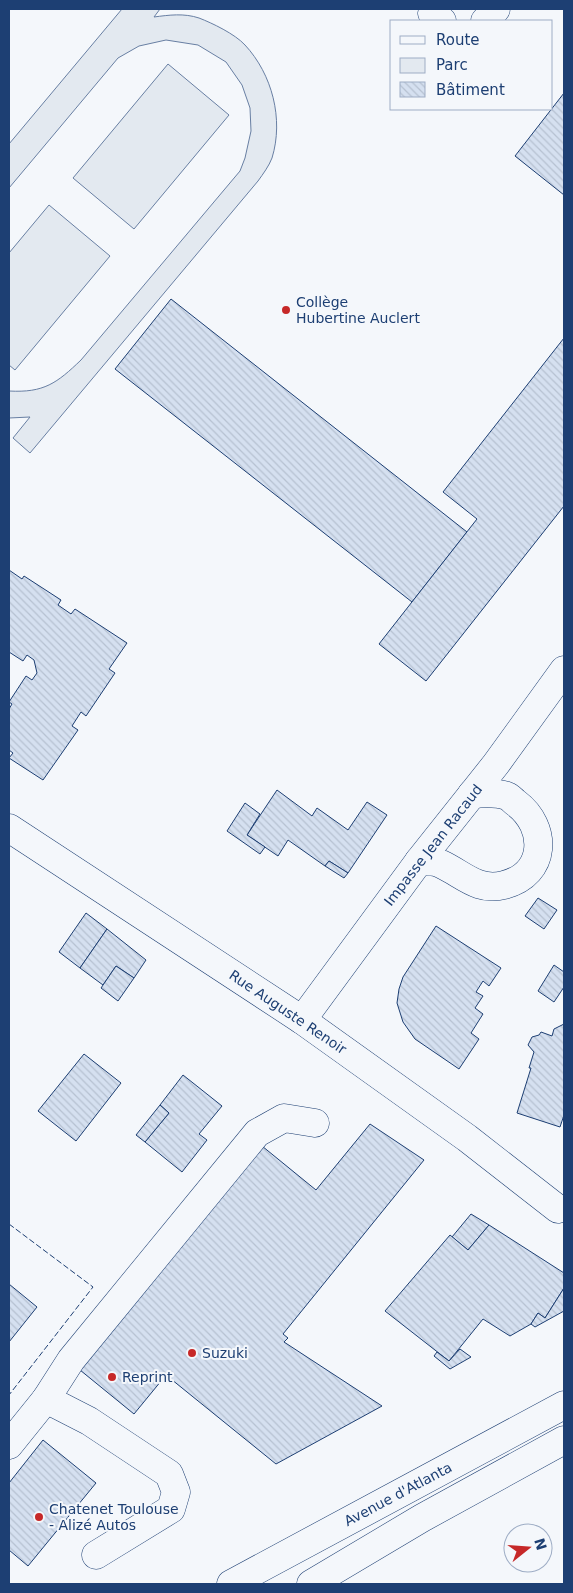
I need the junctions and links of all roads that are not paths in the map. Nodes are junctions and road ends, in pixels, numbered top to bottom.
1 (496, 9) edge
2 (486, 20) edge
3 (564, 670) edge
4 (472, 794) junction
5 (9, 828) edge
6 (419, 860) junction
7 (302, 1020) junction
8 (315, 1123) dead end
9 (558, 1210) dead end
10 (46, 1399) junction
11 (564, 1405) edge
12 (564, 1440) edge
13 (9, 1445) edge
14 (96, 1555) dead end
15 (231, 1584) edge
16 (311, 1584) edge

1 - 2 street
3 - 4 street, Impasse Jean Racaud
4 - 6 street, Impasse Jean Racaud
4 - 6 street
5 - 7 street, Rue Auguste Renoir
6 - 7 street, Impasse Jean Racaud
7 - 9 street, Rue Auguste Renoir
8 - 10 street
10 - 13 street
10 - 14 street
11 - 15 street, Avenue d'Atlanta
12 - 16 street

